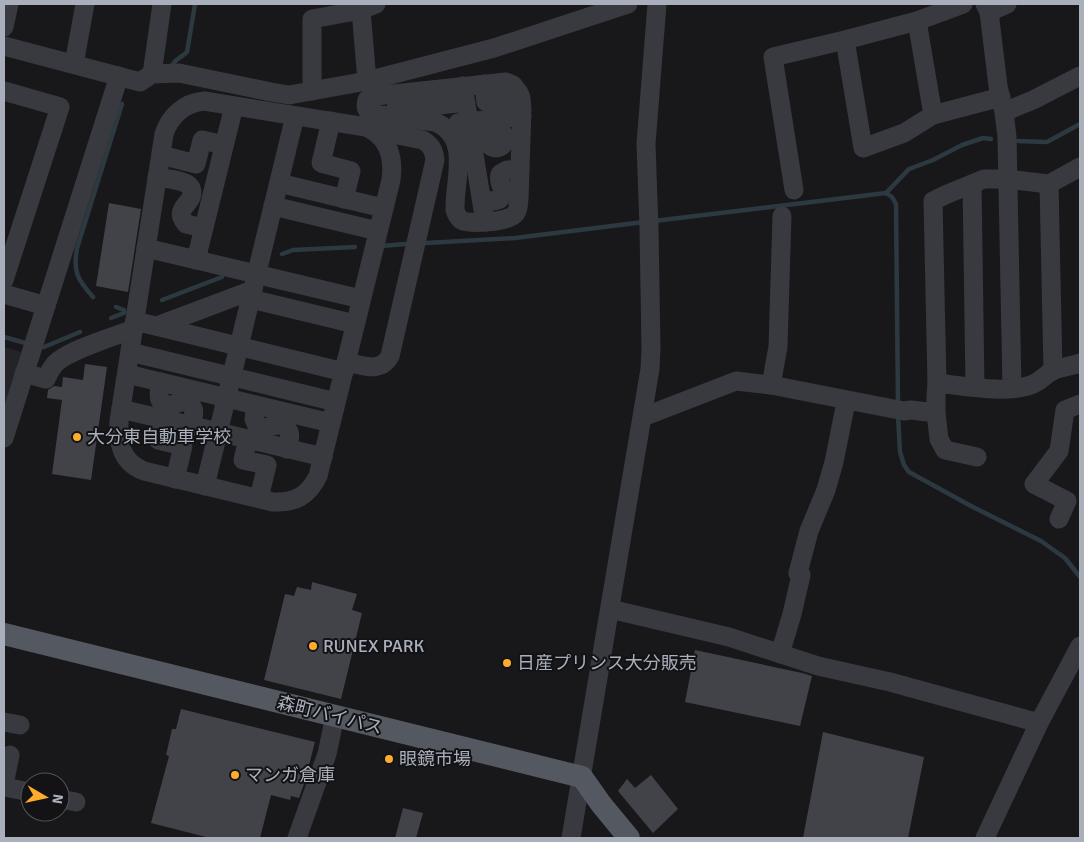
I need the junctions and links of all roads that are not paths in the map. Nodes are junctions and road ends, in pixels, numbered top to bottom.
1 (9, 4) edge
2 (85, 4) edge
3 (162, 4) edge
4 (628, 4) edge
5 (657, 4) edge
6 (963, 4) edge
7 (1007, 4) edge
8 (368, 7) edge
9 (987, 8) edge
10 (916, 21) junction
11 (4, 27) edge
12 (845, 40) junction
13 (4, 46) edge
14 (74, 64) junction
15 (152, 74) junction
16 (119, 76) junction
17 (1080, 76) edge
18 (368, 81) junction
19 (4, 91) edge
20 (312, 91) junction
21 (464, 94) junction
22 (1003, 104) junction
23 (234, 106) junction
24 (933, 115) junction
25 (295, 116) junction
26 (515, 117) junction
27 (331, 121) junction
28 (371, 122) junction
29 (469, 122) junction
30 (441, 125) junction
31 (224, 145) junction
32 (161, 155) junction
33 (513, 156) junction
34 (1080, 167) edge
35 (157, 177) junction
36 (1007, 179) junction
37 (279, 183) junction
38 (972, 184) junction
39 (1049, 184) junction
40 (794, 190) dead end
41 (344, 199) junction
42 (482, 200) junction
43 (273, 206) junction
44 (383, 208) junction
45 (782, 216) dead end
46 (488, 221) junction
47 (204, 228) junction
48 (378, 231) junction
49 (146, 248) junction
50 (196, 260) junction
51 (4, 280) edge
52 (292, 283) junction
53 (253, 288) junction
54 (4, 294) edge
55 (361, 299) junction
56 (46, 306) junction
57 (286, 307) junction
58 (355, 324) junction
59 (134, 325) junction
60 (157, 326) junction
61 (239, 346) junction
62 (130, 352) junction
63 (1080, 363) edge
64 (345, 367) junction
65 (1053, 371) junction
66 (24, 373) junction
67 (127, 374) junction
68 (232, 377) junction
69 (161, 382) junction
70 (938, 383) junction
71 (771, 385) junction
72 (975, 387) junction
73 (1012, 388) junction
74 (227, 398) junction
75 (850, 401) junction
76 (336, 402) junction
77 (1080, 404) edge
78 (256, 405) junction
79 (121, 409) junction
80 (936, 413) junction
81 (643, 417) junction
82 (164, 419) junction
83 (331, 423) junction
84 (191, 426) junction
85 (218, 432) junction
86 (4, 438) edge
87 (248, 439) junction
88 (287, 449) junction
89 (323, 457) junction
90 (977, 457) dead end
91 (175, 479) junction
92 (205, 486) junction
93 (259, 498) junction
94 (1059, 519) dead end
95 (610, 609) junction
96 (4, 634) edge
97 (1080, 646) edge
98 (780, 654) junction
99 (335, 716) junction
100 (1039, 723) junction
101 (10, 755) dead end
102 (582, 777) junction
103 (4, 786) edge
104 (20, 790) edge
105 (297, 838) edge
106 (571, 838) edge
107 (629, 838) edge
108 (986, 838) edge

1 - 11 street
2 - 14 street
3 - 15 street
4 - 18 street
5 - 81 street
6 - 10 street
7 - 9 street
8 - 18 street
8 - 20 street
9 - 22 street
10 - 12 street
10 - 24 street
12 - 24 street
12 - 40 street
13 - 14 street
14 - 16 street
15 - 16 street
15 - 20 street
16 - 56 street
17 - 22 street
18 - 20 street
19 - 51 street
21 - 26 street
21 - 28 street
21 - 29 street
22 - 24 street
22 - 36 street
23 - 25 street
23 - 31 street
23 - 32 street
25 - 27 street
25 - 37 street
26 - 29 street
26 - 33 street
27 - 28 street
27 - 41 street
28 - 30 street
28 - 44 street
28 - 64 street
29 - 30 street
29 - 42 street
30 - 46 street
31 - 32 street
31 - 47 street
32 - 35 street
33 - 42 street
33 - 46 street
34 - 39 street
35 - 47 street
35 - 49 street
36 - 38 street
36 - 39 street
36 - 73 street
37 - 41 street
37 - 43 street
38 - 70 street
38 - 72 street
39 - 65 street
41 - 44 street
42 - 46 street
43 - 48 street
43 - 53 street
44 - 48 street
45 - 71 street
47 - 50 street
48 - 55 street
49 - 50 street
49 - 59 street
50 - 53 street
52 - 53 street
52 - 55 street
52 - 57 street
53 - 57 street
53 - 60 street
53 - 61 street
54 - 56 street
55 - 58 street
56 - 66 street
57 - 58 street
58 - 64 street
59 - 60 street
59 - 62 street
59 - 66 street
60 - 61 street
61 - 64 street
61 - 68 street
62 - 67 street
62 - 68 street
63 - 65 street
64 - 76 street
65 - 73 street
66 - 86 street
67 - 69 street
67 - 79 street
68 - 74 street
68 - 76 street
69 - 74 street
69 - 84 street
70 - 72 street
70 - 80 street
71 - 75 street
71 - 81 street
72 - 73 street
74 - 78 street
74 - 85 street
75 - 80 street
75 - 98 street
76 - 83 street
77 - 94 street
78 - 83 street
78 - 88 street
79 - 82 street
79 - 91 street
80 - 90 street
81 - 95 street
82 - 84 street
82 - 91 street
83 - 89 street
84 - 85 street
85 - 87 street
85 - 92 street
87 - 88 street
87 - 93 street
88 - 89 street
89 - 93 street
91 - 92 street
92 - 93 street
95 - 98 street
95 - 102 street
96 - 99 main road, 森町バイパス
97 - 100 street
98 - 100 street
99 - 102 main road, 森町バイパス
99 - 105 street
100 - 108 street
101 - 103 street
102 - 106 street
102 - 107 main road
103 - 104 street

